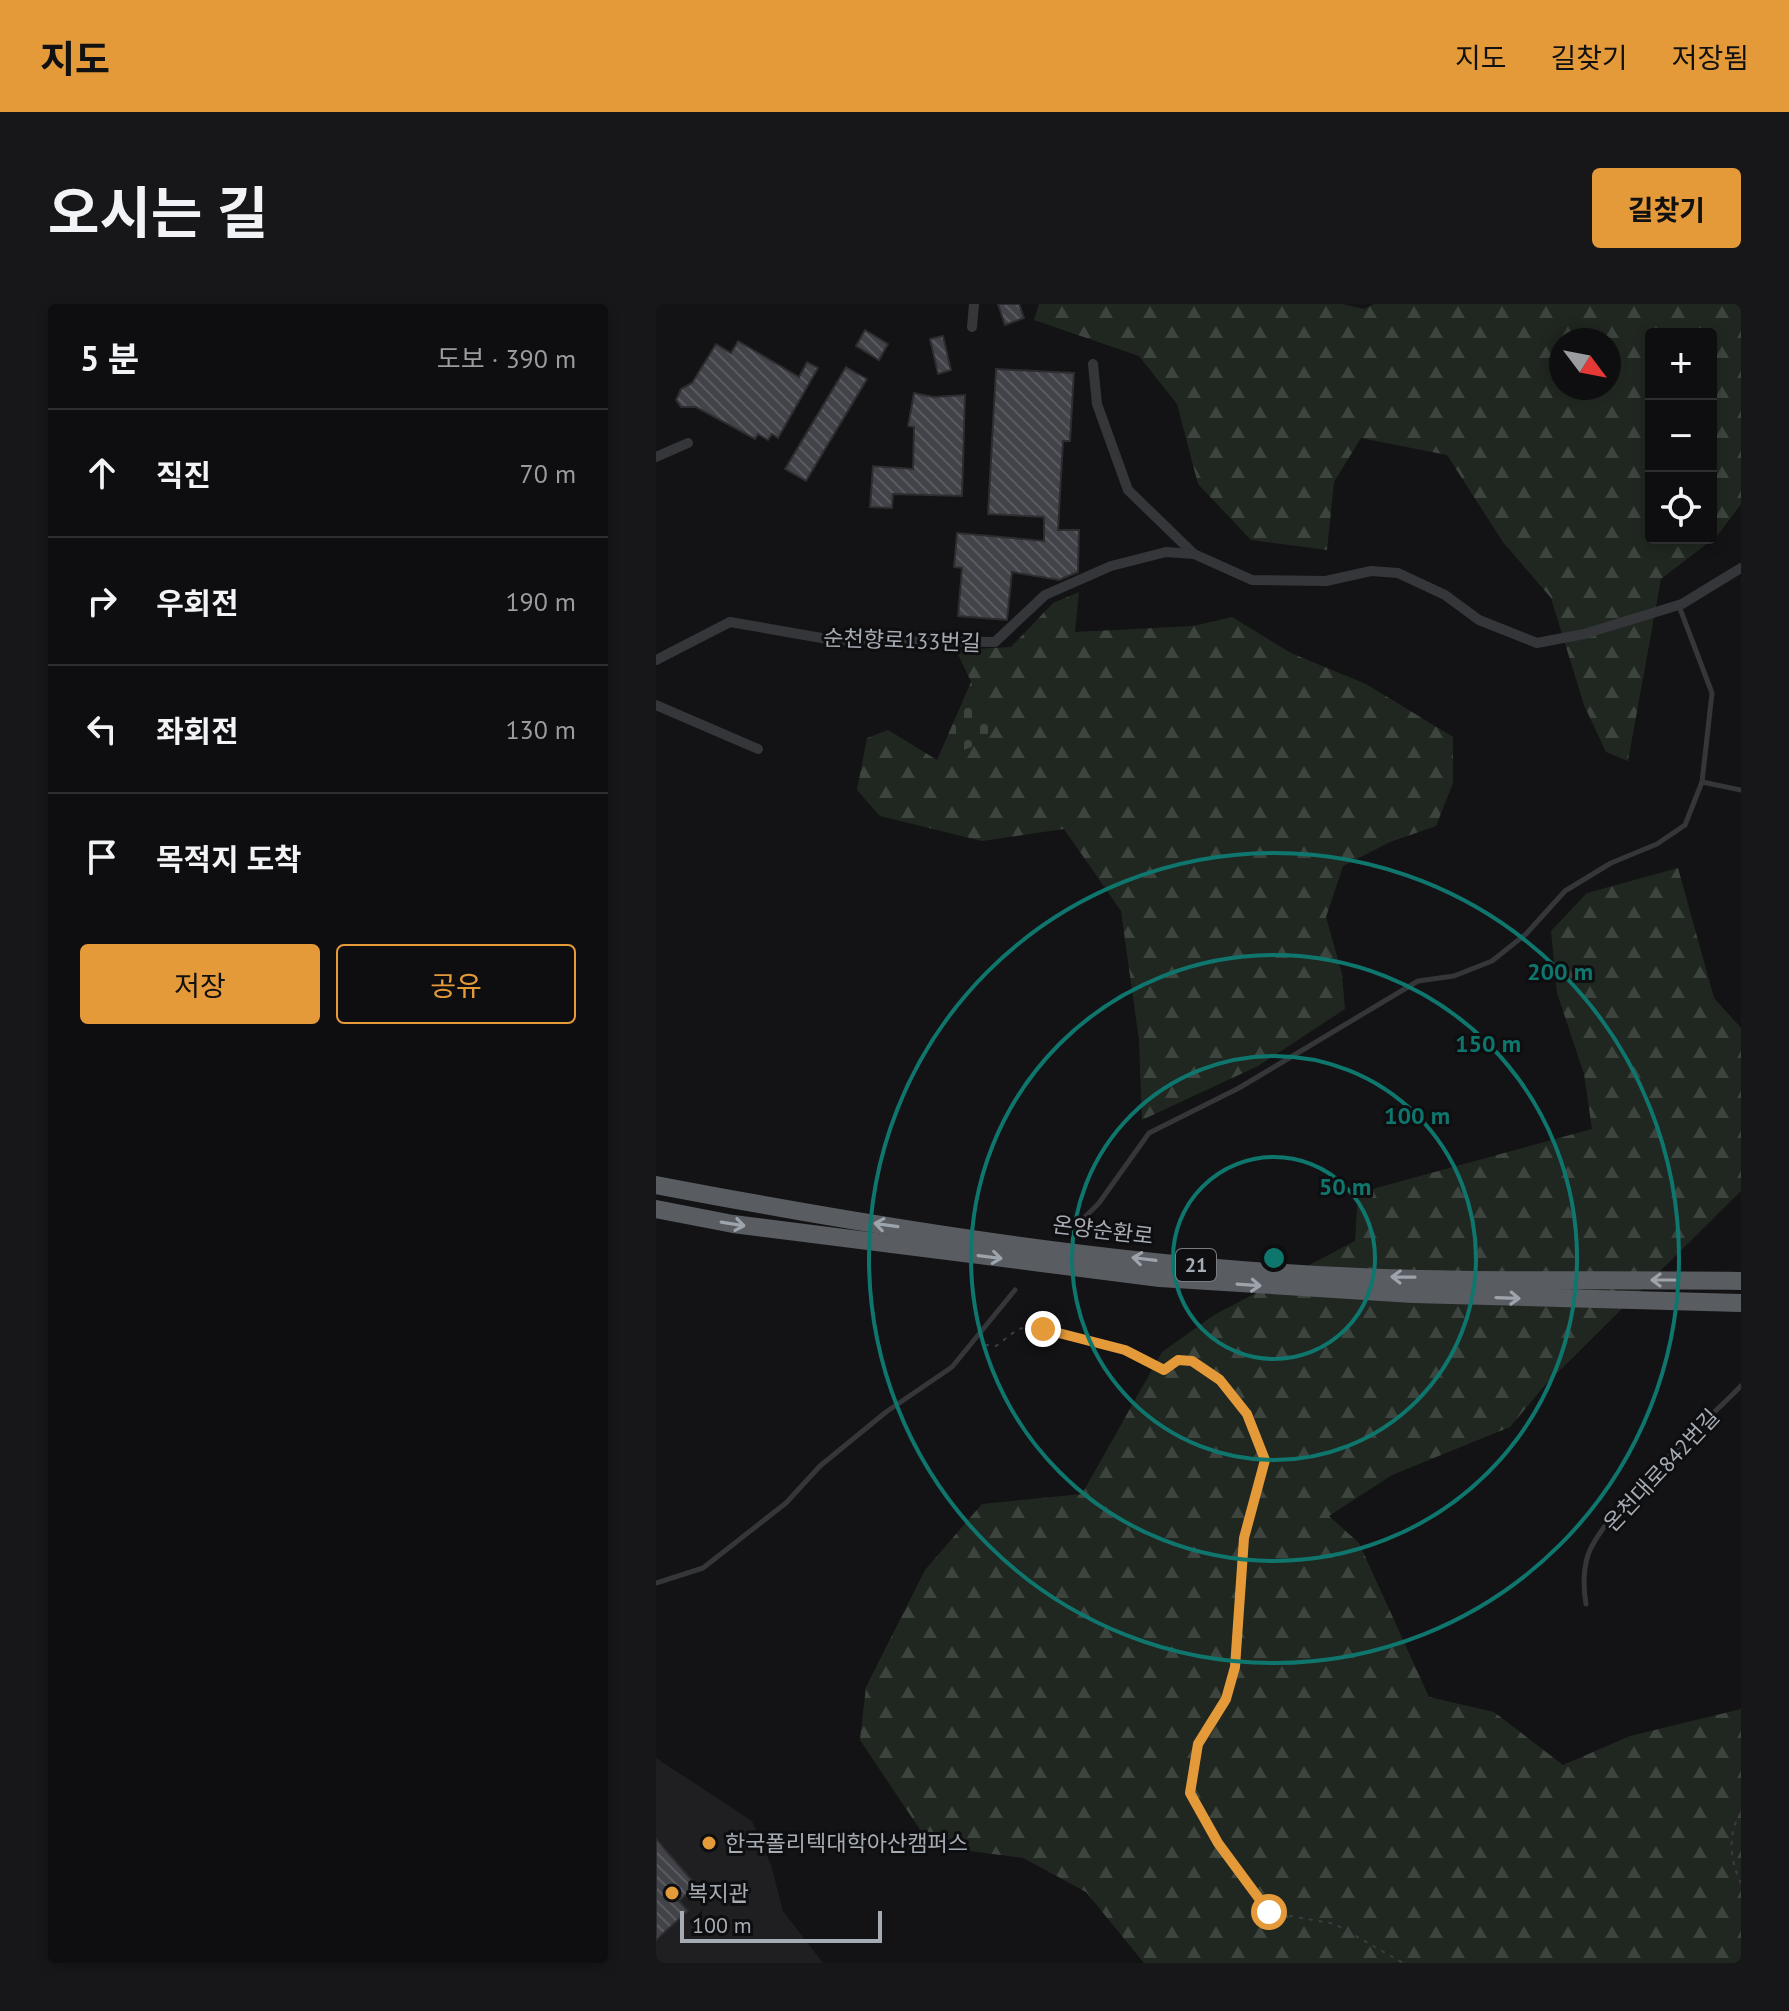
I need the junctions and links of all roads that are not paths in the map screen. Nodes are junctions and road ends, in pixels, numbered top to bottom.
1 (974, 304) edge
2 (972, 327) dead end
3 (1093, 364) dead end
4 (688, 443) dead end
5 (656, 457) edge
6 (1194, 554) junction
7 (1741, 568) edge
8 (1679, 605) junction
9 (656, 660) edge
10 (656, 705) edge
11 (758, 749) dead end
12 (1702, 782) junction
13 (1741, 790) edge
14 (656, 1185) edge
15 (656, 1209) edge
16 (1073, 1229) dead end
17 (1741, 1281) edge
18 (1015, 1290) dead end
19 (1741, 1303) edge
20 (1741, 1386) edge
21 (656, 1583) edge
22 (1586, 1604) dead end

1 - 2 street
3 - 6 street
4 - 5 street
6 - 8 street, 순천향로133번길
6 - 9 street, 순천향로133번길
7 - 8 street, 순천향로133번길
8 - 12 lane
10 - 11 street
12 - 13 lane
12 - 16 lane
17 -> 14 highway, 온양순환로 / 21
15 -> 19 highway, 온양순환로 / 21
18 - 21 lane
20 - 22 lane, 온천대로842번길

